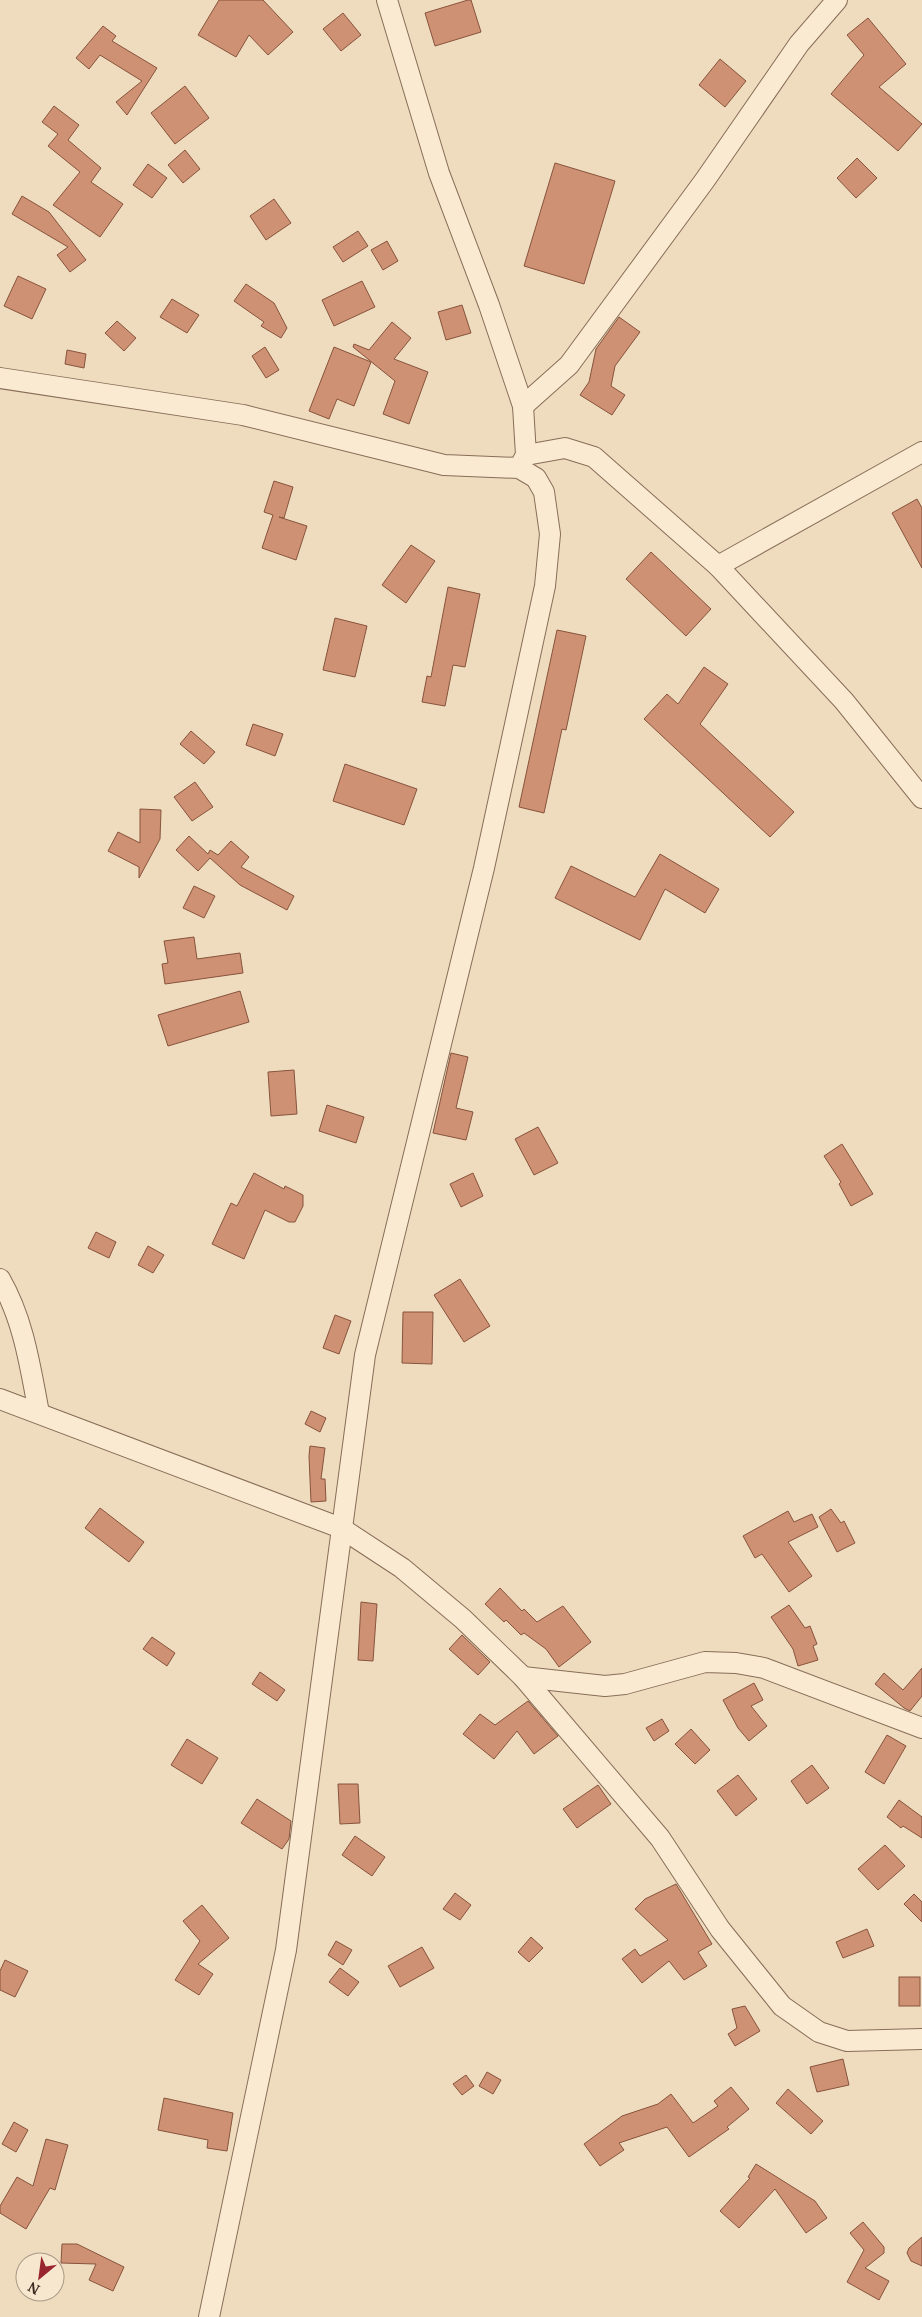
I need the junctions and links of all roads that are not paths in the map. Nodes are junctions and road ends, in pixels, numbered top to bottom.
1 (387, 0) edge
2 (837, 0) edge
3 (0, 378) edge
4 (523, 406) junction
5 (922, 452) edge
6 (522, 462) junction
7 (718, 566) junction
8 (922, 798) edge
9 (0, 1279) edge
10 (0, 1400) edge
11 (39, 1413) junction
12 (341, 1528) junction
13 (523, 1677) junction
14 (922, 1728) edge
15 (922, 2039) edge
16 (209, 2317) edge

1 - 4 street
2 - 4 street
3 - 6 street
4 - 6 street
5 - 7 street
6 - 7 street
6 - 12 street
7 - 8 street
9 - 11 street
10 - 11 street
11 - 12 street
12 - 13 street
12 - 16 street
13 - 14 street
13 - 15 street

